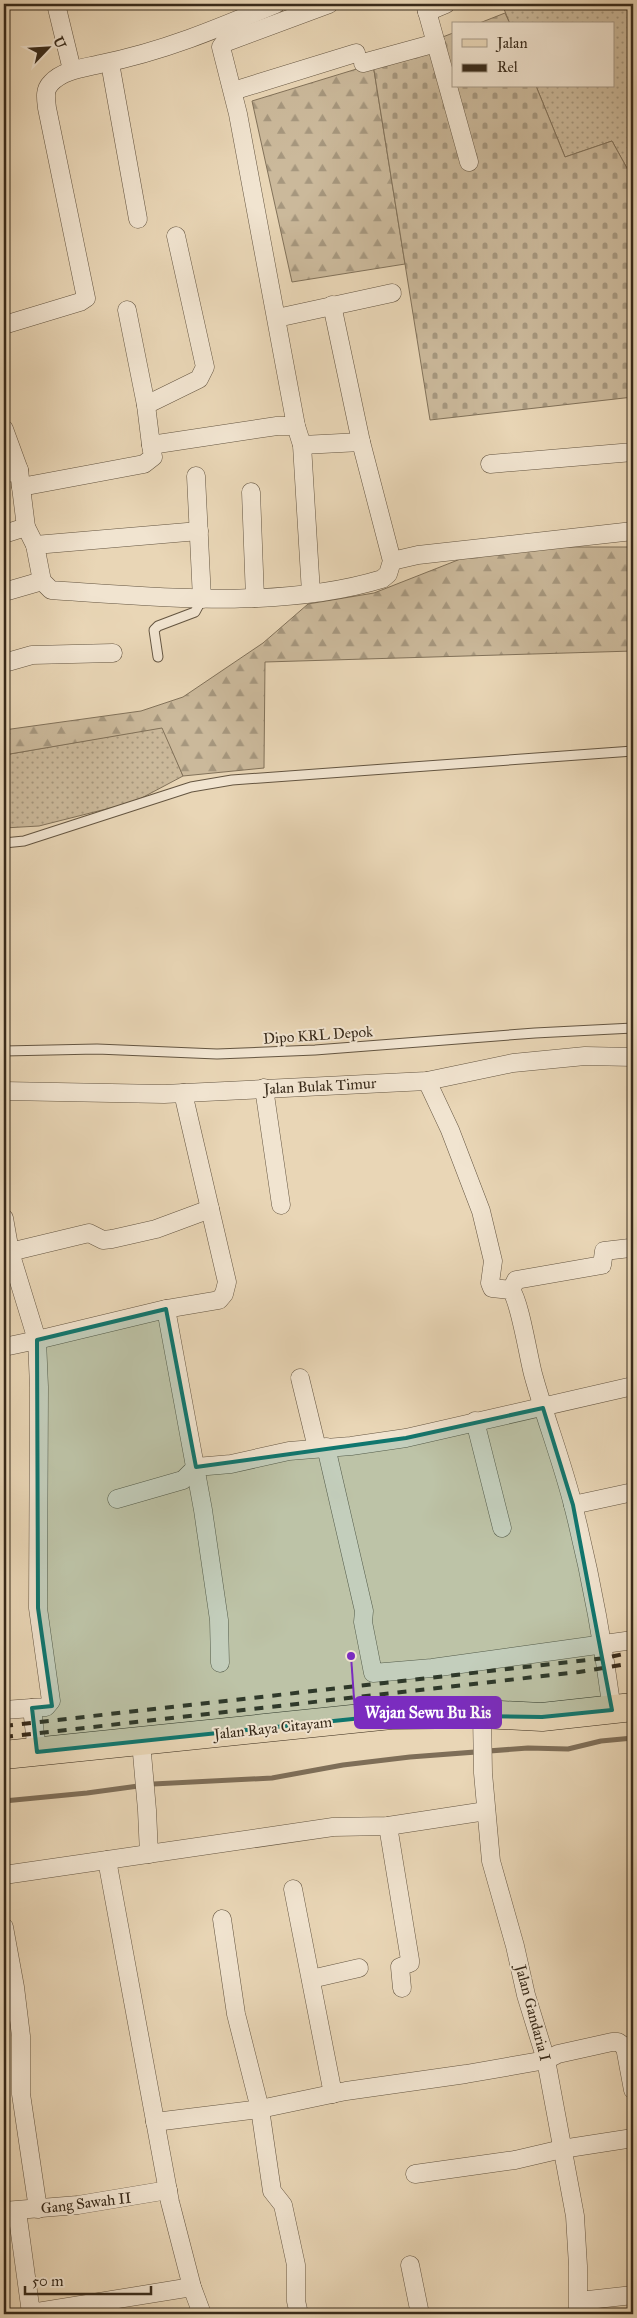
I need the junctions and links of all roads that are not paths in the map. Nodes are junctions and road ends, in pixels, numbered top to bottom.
1 (56, 4) edge
2 (276, 4) edge
3 (329, 4) edge
4 (446, 4) edge
5 (426, 8) edge
6 (436, 43) junction
7 (110, 62) junction
8 (72, 70) junction
9 (233, 91) junction
10 (469, 162) dead end
11 (138, 220) dead end
12 (176, 236) dead end
13 (392, 293) dead end
14 (332, 305) junction
15 (128, 310) dead end
16 (277, 318) junction
17 (4, 325) edge
18 (146, 405) junction
19 (296, 426) junction
20 (4, 429) edge
21 (361, 442) junction
22 (151, 445) junction
23 (302, 445) junction
24 (633, 452) edge
25 (490, 464) dead end
26 (196, 476) dead end
27 (15, 477) edge
28 (251, 492) dead end
29 (26, 527) junction
30 (199, 531) junction
31 (633, 531) edge
32 (4, 534) edge
33 (35, 545) junction
34 (392, 561) junction
35 (42, 581) junction
36 (4, 592) edge
37 (311, 593) junction
38 (255, 598) junction
39 (202, 599) junction
40 (113, 653) dead end
41 (158, 657) dead end
42 (4, 663) edge
43 (633, 751) edge
44 (4, 842) edge
45 (633, 1028) edge
46 (4, 1051) edge
47 (633, 1057) edge
48 (427, 1081) junction
49 (264, 1088) junction
50 (4, 1091) edge
51 (183, 1093) junction
52 (281, 1205) dead end
53 (210, 1209) junction
54 (4, 1218) edge
55 (630, 1248) dead end
56 (10, 1252) junction
57 (511, 1290) junction
58 (166, 1309) junction
59 (37, 1340) junction
60 (4, 1347) edge
61 (300, 1378) dead end
62 (633, 1386) edge
63 (543, 1408) junction
64 (474, 1422) junction
65 (322, 1448) junction
66 (196, 1467) junction
67 (633, 1492) edge
68 (117, 1498) dead end
69 (573, 1505) junction
70 (502, 1528) dead end
71 (633, 1640) edge
72 (602, 1644) junction
73 (220, 1664) dead end
74 (32, 1708) junction
75 (623, 1709) edge
76 (4, 1710) edge
77 (482, 1714) junction
78 (37, 1752) junction
79 (142, 1754) junction
80 (4, 1755) edge
81 (486, 1810) junction
82 (388, 1826) junction
83 (148, 1854) junction
84 (107, 1860) junction
85 (4, 1876) edge
86 (293, 1890) dead end
87 (222, 1919) dead end
88 (4, 1927) edge
89 (359, 1968) dead end
90 (310, 1979) junction
91 (402, 1988) dead end
92 (546, 2060) junction
93 (633, 2090) edge
94 (333, 2094) junction
95 (260, 2108) junction
96 (155, 2122) junction
97 (633, 2138) edge
98 (562, 2149) junction
99 (415, 2174) dead end
100 (168, 2190) junction
101 (38, 2209) junction
102 (10, 2211) edge
103 (410, 2266) dead end
104 (192, 2287) junction
105 (633, 2295) edge
106 (578, 2308) edge
107 (28, 2313) edge
108 (202, 2314) edge
109 (299, 2314) edge
110 (420, 2314) edge

1 - 8 street
2 - 7 street
3 - 9 street
4 - 5 street
5 - 6 street
6 - 9 street
6 - 10 street
7 - 8 street
7 - 11 street
8 - 17 street
9 - 16 street
12 - 18 street
13 - 14 street
14 - 16 street
14 - 21 street
15 - 18 street
16 - 19 street
18 - 22 street
19 - 22 street
19 - 23 street
20 - 27 street
21 - 23 street
21 - 34 street
22 - 27 street
23 - 37 street
24 - 25 street
26 - 30 street
27 - 29 street
28 - 38 street
29 - 32 street
29 - 33 street
30 - 33 street
30 - 39 street
31 - 34 street
33 - 35 street
34 - 37 street
35 - 36 street
35 - 39 street
37 - 38 street
38 - 39 street
39 - 41 lane
40 - 42 street
43 - 44 lane
45 - 46 lane, Dipo KRL Depok
47 - 48 street, Jalan Bulak Timur
48 - 49 street, Jalan Bulak Timur
48 - 57 street
49 - 51 street, Jalan Bulak Timur
49 - 52 street
50 - 51 street, Jalan Bulak Timur
51 - 53 street
53 - 56 street
53 - 58 street
54 - 56 street
55 - 57 street
56 - 59 street
57 - 63 street
58 - 59 street
58 - 66 street
59 - 60 street
59 - 74 street
61 - 65 street
62 - 63 street
63 - 64 street
63 - 69 street
64 - 65 street
64 - 70 street
65 - 66 street
65 - 72 street
66 - 68 street
66 - 73 street
67 - 69 street
69 - 72 street
71 - 72 street
72 - 75 street
74 - 76 street
74 - 78 street
75 - 77 main road, Jalan Raya Citayam
77 - 79 main road, Jalan Raya Citayam
77 - 81 street, Jalan Gandaria I
78 - 79 main road, Jalan Raya Citayam
78 - 80 main road, Jalan Raya Citayam
79 - 83 street
81 - 82 street
81 - 92 street, Jalan Gandaria I
82 - 83 street
82 - 91 street
83 - 84 street
84 - 85 street
84 - 96 street
86 - 90 street
87 - 95 street
88 - 101 street
89 - 90 street
90 - 94 street
92 - 93 street
92 - 94 street
92 - 98 street, Jalan Gandaria I
94 - 95 street
95 - 96 street
95 - 109 street
96 - 100 street
97 - 98 street
98 - 99 street
98 - 106 street, Jalan Gandaria I
100 - 101 street, Gang Sawah II
100 - 104 street
101 - 102 street, Gang Sawah II
102 - 107 street
103 - 110 street
104 - 107 street
104 - 108 street
105 - 106 street

